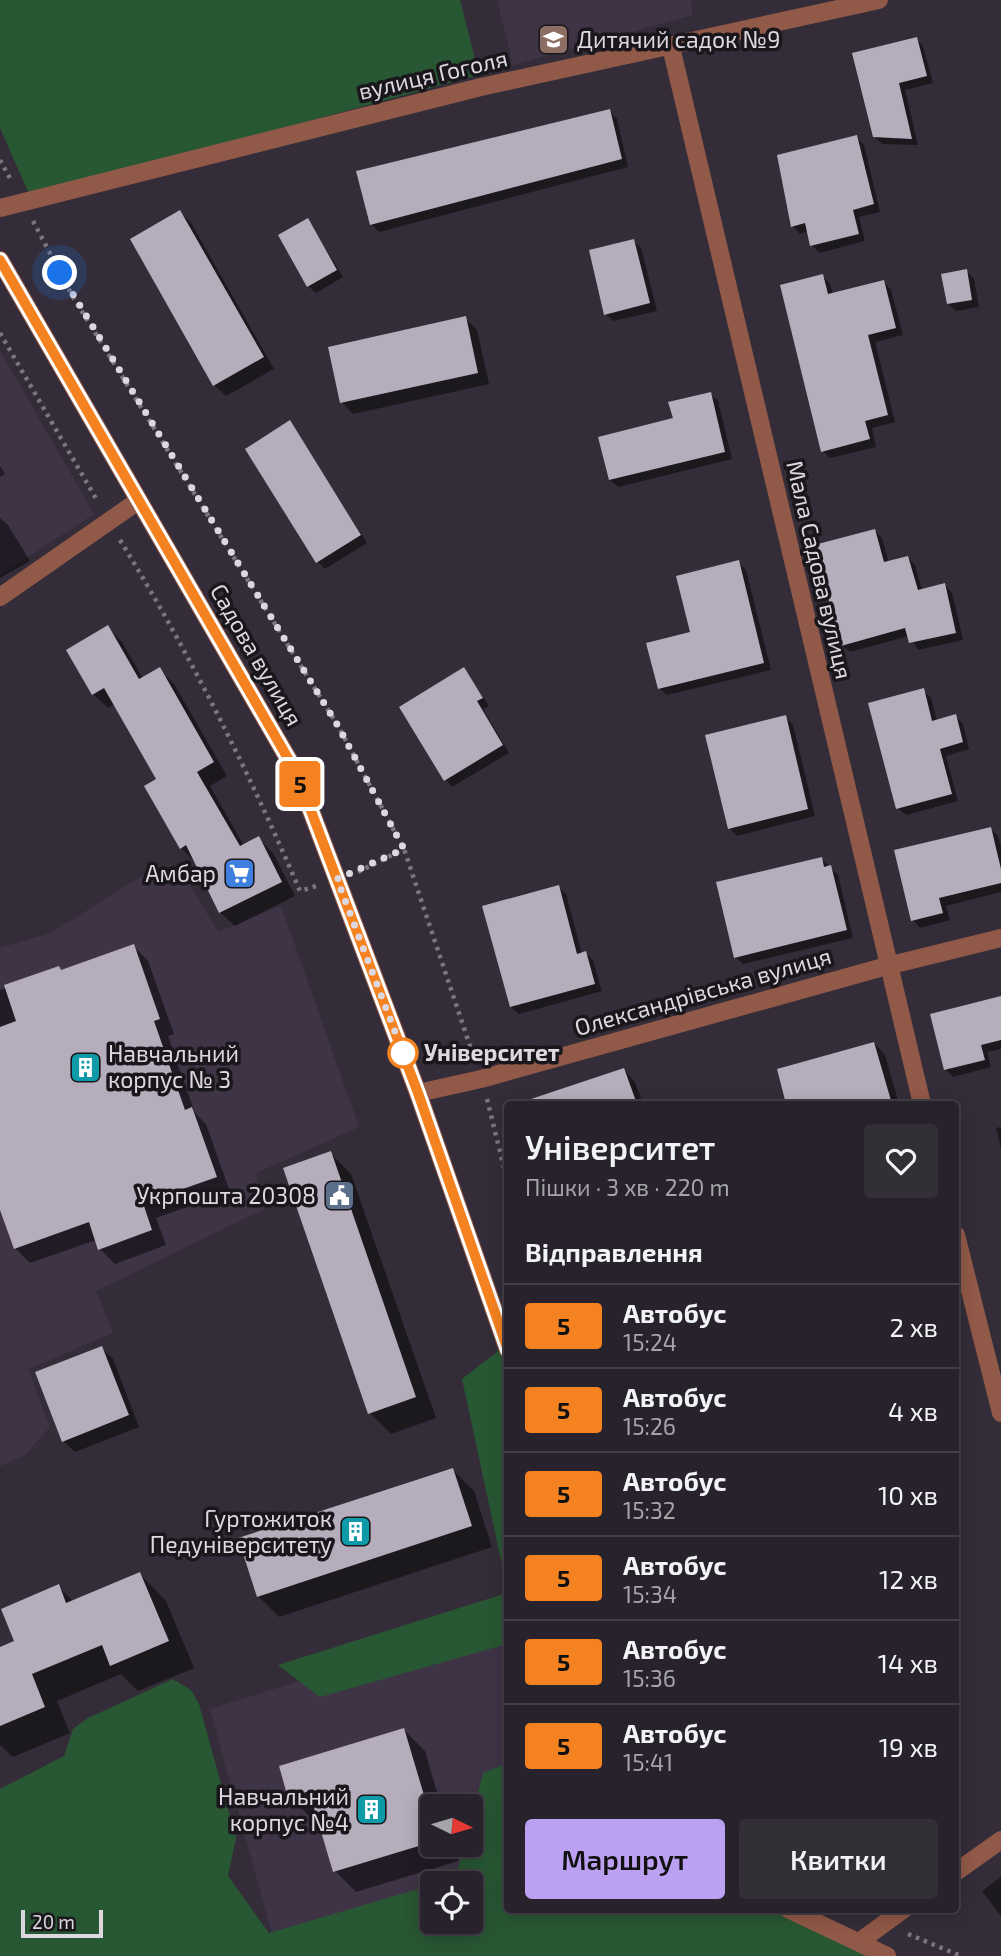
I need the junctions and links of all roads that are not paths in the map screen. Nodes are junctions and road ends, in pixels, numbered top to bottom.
1 (879, 0) edge
2 (671, 47) junction
3 (0, 208) edge
4 (0, 260) edge
5 (138, 501) junction
6 (0, 597) edge
7 (1001, 938) edge
8 (887, 966) junction
9 (418, 1093) junction
10 (921, 1101) edge
11 (959, 1247) edge
12 (504, 1339) edge
13 (1001, 1413) edge
14 (1001, 1840) edge
15 (959, 1870) edge
16 (797, 1913) edge
17 (899, 1913) edge
18 (859, 1942) junction
19 (887, 1956) edge

1 - 2 street, вулиця Гоголя
2 - 3 street, вулиця Гоголя
2 - 8 street, Мала Садова вулиця
4 - 5 street, Садова вулиця
5 - 6 street
5 - 9 street, Садова вулиця
7 - 8 street, Олександрівська вулиця
8 - 9 street, Олександрівська вулиця
8 - 10 street, Мала Садова вулиця
9 - 12 street, Садова вулиця
11 - 13 street
14 - 15 street
16 - 18 street
17 - 18 street
18 - 19 street

